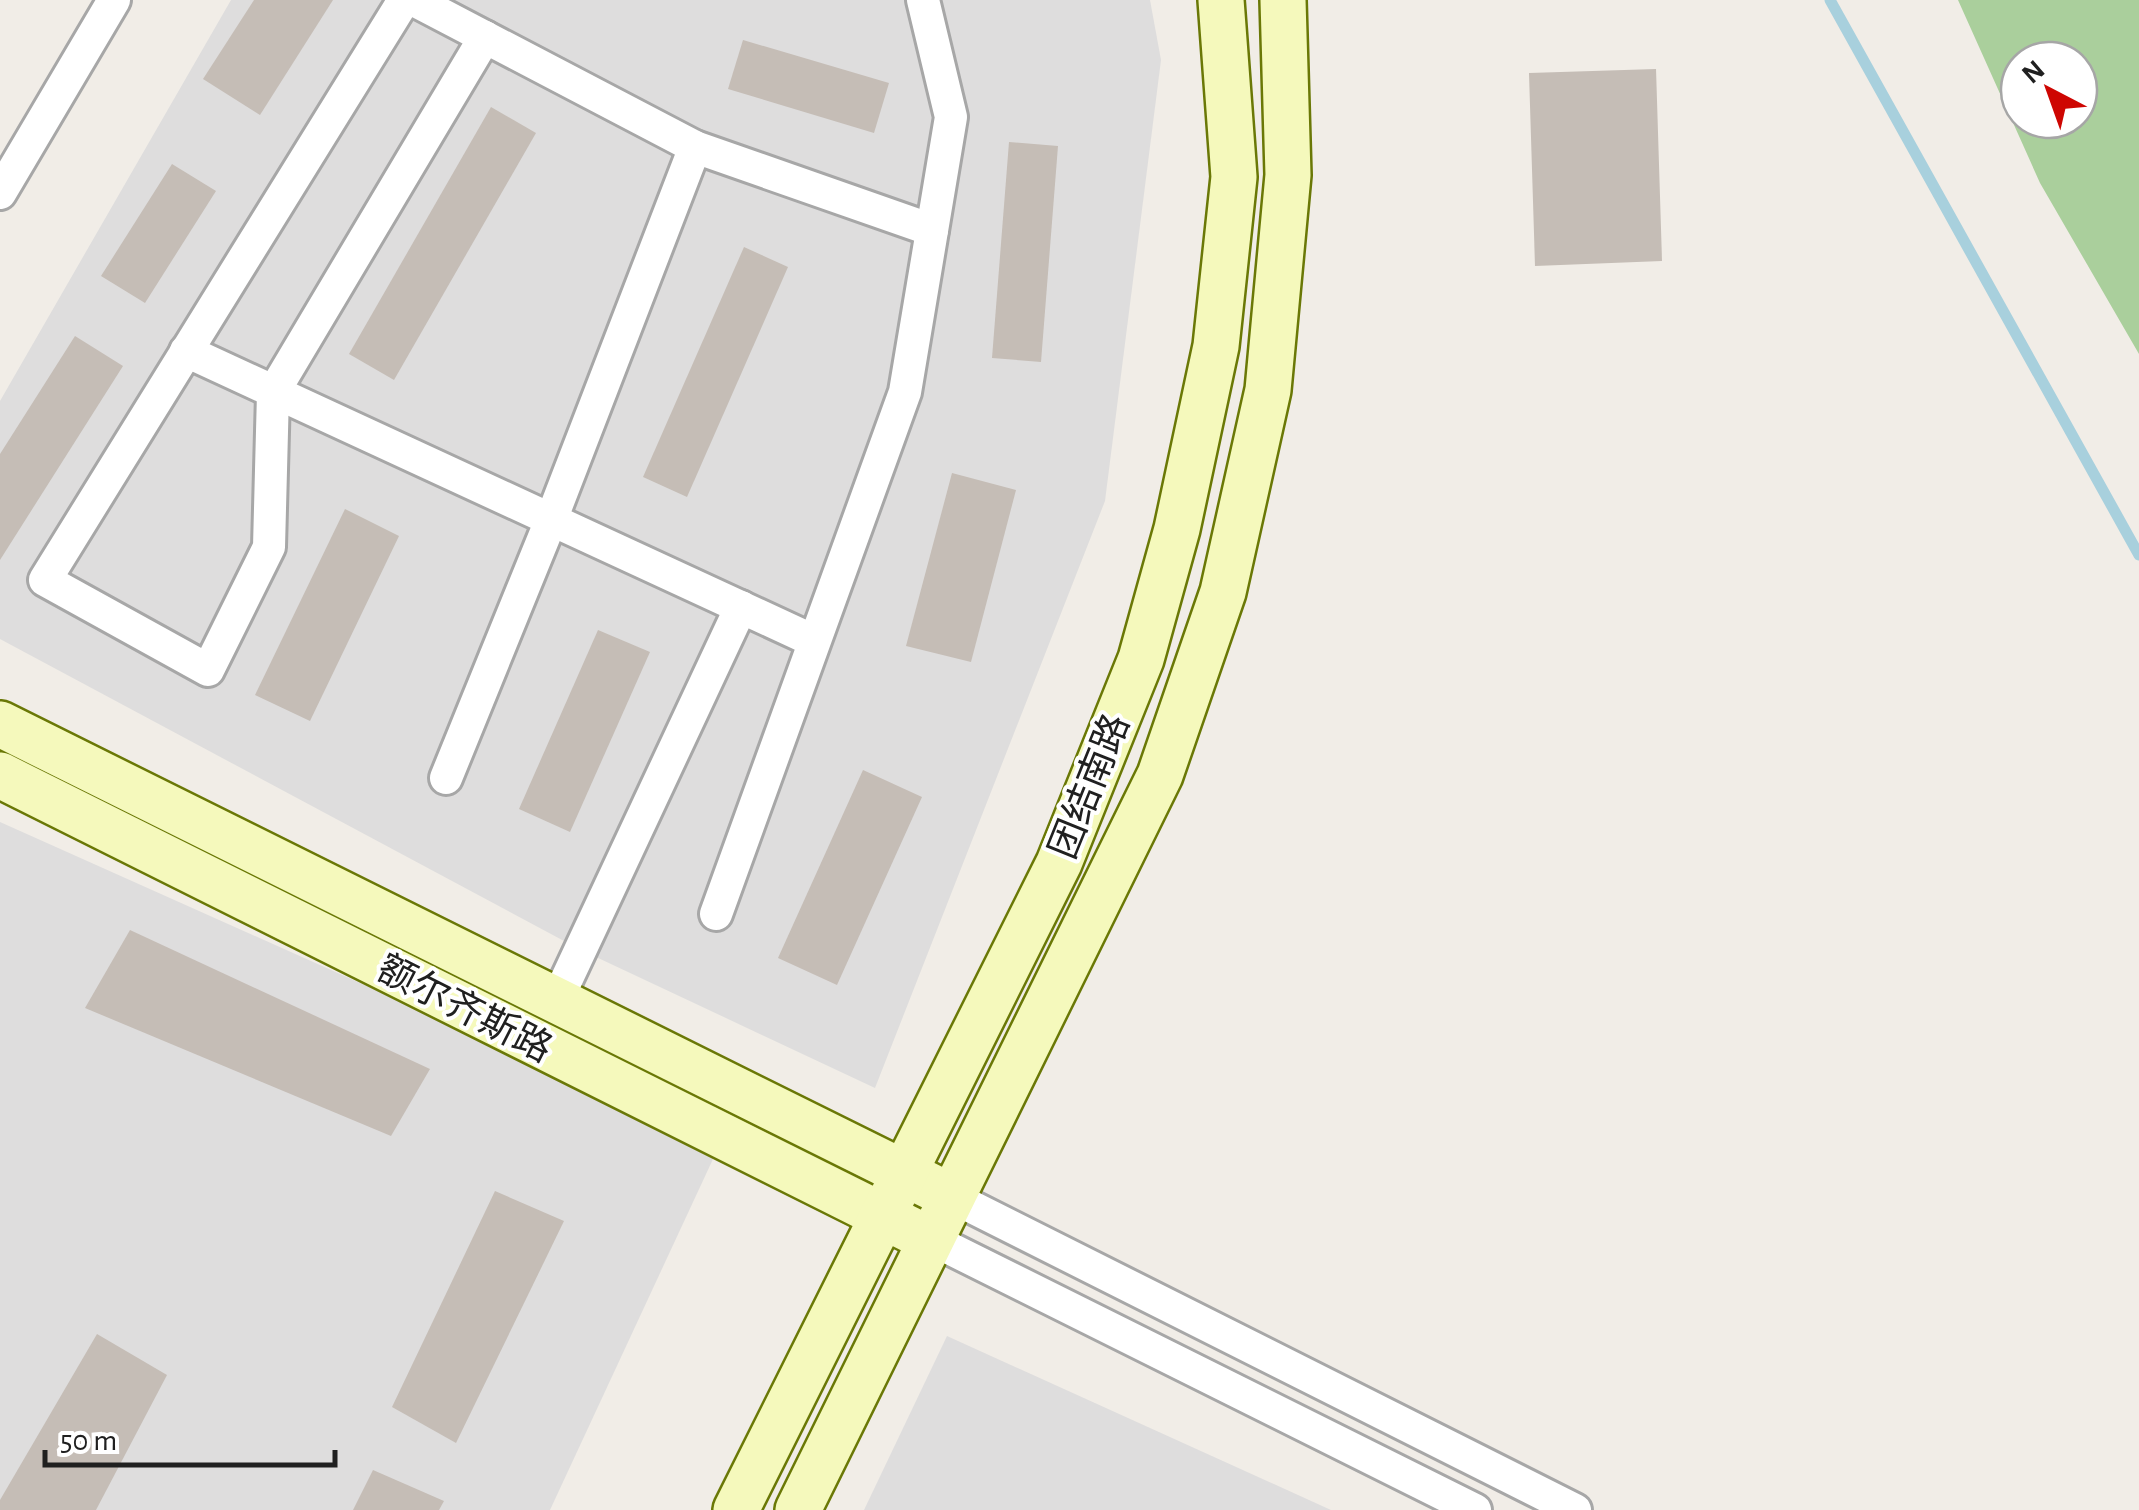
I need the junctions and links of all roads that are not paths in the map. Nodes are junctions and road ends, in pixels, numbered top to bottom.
1 (114, 0) edge
2 (404, 0) edge
3 (414, 0) edge
4 (923, 0) edge
5 (1221, 0) edge
6 (1282, 0) edge
7 (485, 37) junction
8 (695, 147) junction
9 (0, 193) edge
10 (932, 230) junction
11 (186, 352) junction
12 (273, 393) junction
13 (551, 520) junction
14 (741, 607) junction
15 (814, 641) junction
16 (0, 724) edge
17 (0, 775) edge
18 (446, 778) dead end
19 (716, 914) dead end
20 (556, 1002) junction
21 (904, 1173) junction
22 (952, 1197) junction
23 (882, 1218) junction
24 (931, 1239) junction
25 (736, 1510) edge
26 (798, 1510) edge
27 (1475, 1510) edge
28 (1575, 1510) edge

1 - 9 street
2 - 11 street
3 - 7 street
4 - 10 street
5 - 21 main road, 团结南路
6 - 22 main road, 团结南路
7 - 8 street
7 - 12 street
8 - 10 street
8 - 13 street
10 - 15 street
11 - 12 street
11 - 12 street
12 - 13 street
13 - 14 street
13 - 18 street
14 - 15 street
14 - 20 street
15 - 19 street
16 - 20 main road
17 - 23 main road, 额尔齐斯路
20 - 21 main road
21 - 22 main road
21 - 23 main road, 团结南路
22 - 24 main road, 团结南路
22 - 28 street
23 - 24 main road, 额尔齐斯路
23 - 25 main road, 团结南路
24 - 26 main road, 团结南路
24 - 27 street

